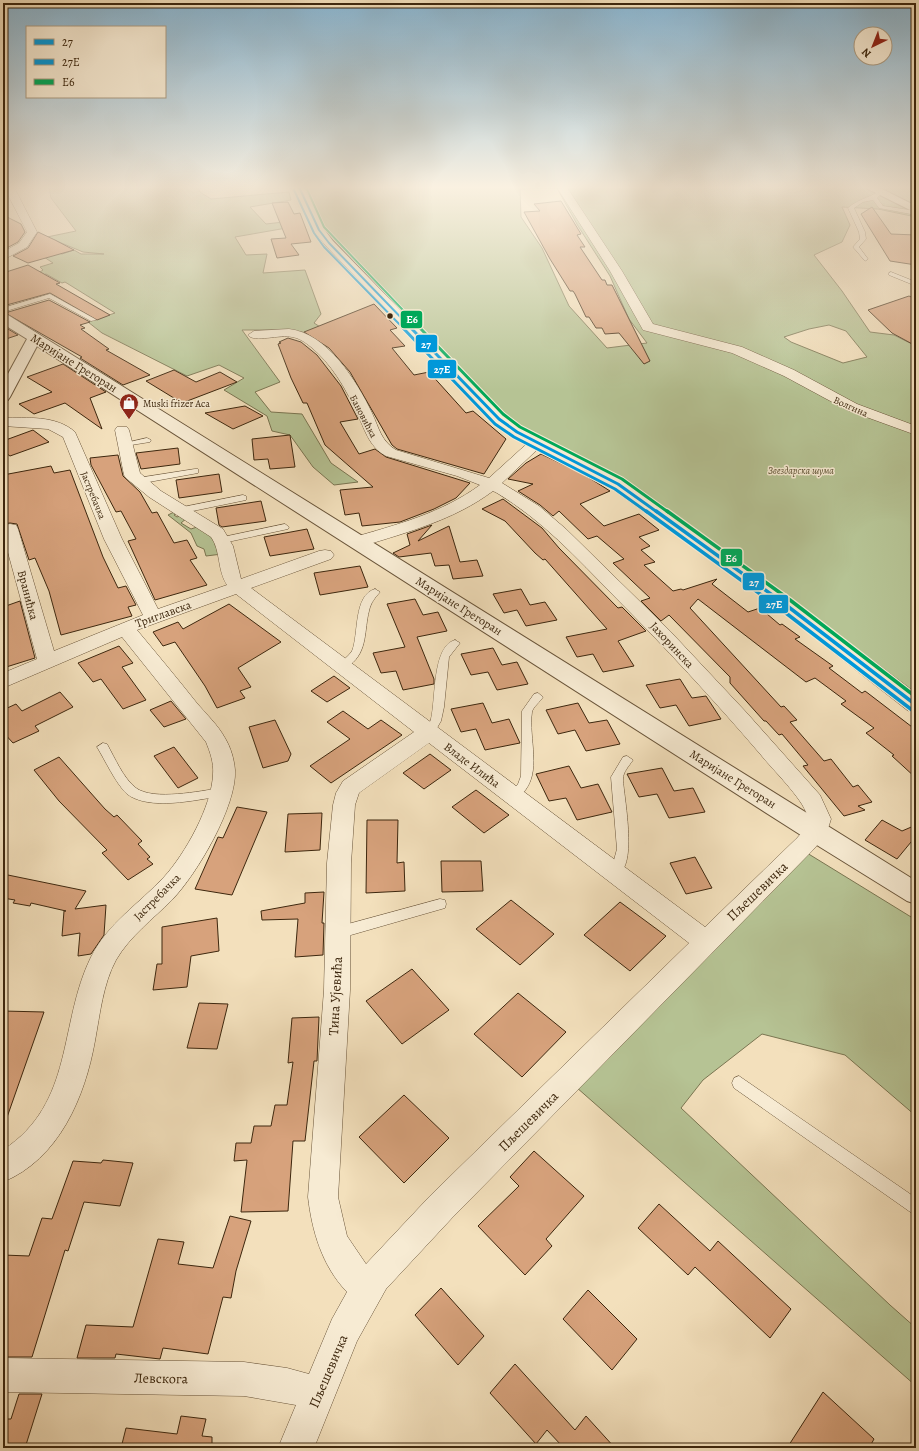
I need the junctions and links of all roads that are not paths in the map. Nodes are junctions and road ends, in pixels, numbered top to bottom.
1 (340, 255) edge
2 (605, 255) edge
3 (862, 255) edge
4 (865, 259) dead end
5 (891, 274) dead end
6 (916, 284) edge
7 (4, 317) edge
8 (93, 320) dead end
9 (254, 336) dead end
10 (34, 338) junction
11 (3, 397) edge
12 (3, 422) edge
13 (916, 431) edge
14 (124, 437) joint
15 (147, 440) dead end
16 (537, 442) junction
17 (195, 471) dead end
18 (138, 481) junction
19 (490, 483) junction
20 (243, 498) dead end
21 (183, 510) junction
22 (285, 527) dead end
23 (10, 529) dead end
24 (223, 540) junction
25 (357, 542) junction
26 (325, 555) dead end
27 (238, 588) junction
28 (375, 592) dead end
29 (153, 617) junction
30 (125, 628) junction
31 (455, 643) dead end
32 (46, 661) junction
33 (342, 666) junction
34 (3, 680) edge
35 (538, 698) dead end
36 (916, 705) edge
37 (429, 732) junction
38 (103, 747) dead end
39 (627, 760) dead end
40 (221, 792) junction
41 (513, 796) junction
42 (816, 832) junction
43 (614, 870) junction
44 (916, 894) edge
45 (440, 904) dead end
46 (338, 933) junction
47 (706, 942) junction
48 (739, 1083) dead end
49 (3, 1167) edge
50 (916, 1208) edge
51 (367, 1288) junction
52 (3, 1376) edge
53 (317, 1394) junction
54 (296, 1448) edge

1 - 16 street
2 - 13 street, Волгина
3 - 4 lane
5 - 6 lane
7 - 8 lane
7 - 10 street, Маријане Грегоран
9 - 19 street, Бановићка
10 - 11 street
10 - 25 street, Маријане Грегоран
12 - 29 street, Јастребачка
14 - 15 lane
14 - 18 street
16 - 19 street
16 - 36 street
17 - 18 lane
18 - 21 street
19 - 25 street
19 - 42 street, Јахоринска
20 - 21 lane
21 - 24 street
22 - 24 lane
23 - 32 street, Вранићка
24 - 27 street
25 - 42 street, Маријане Грегоран
26 - 27 street, Триглавска
27 - 29 street, Триглавска
27 - 33 street, Владе Илића
28 - 33 lane
29 - 30 street, Триглавска
30 - 32 street, Триглавска
30 - 40 street, Јастребачка
31 - 37 lane
32 - 34 street, Триглавска
33 - 37 street, Владе Илића
35 - 41 lane
37 - 41 street, Владе Илића
37 - 46 street, Тина Ујевића
38 - 40 lane
39 - 43 lane
40 - 49 street, Јастребачка
41 - 43 street, Владе Илића
42 - 44 street, Маријане Грегоран
42 - 47 street, Пљешевичка
43 - 47 street, Владе Илића
45 - 46 lane
46 - 51 street, Тина Ујевића
47 - 51 street, Пљешевичка
48 - 50 lane
51 - 53 street, Пљешевичка
52 - 53 street, Левскога
53 - 54 street, Пљешевичка

